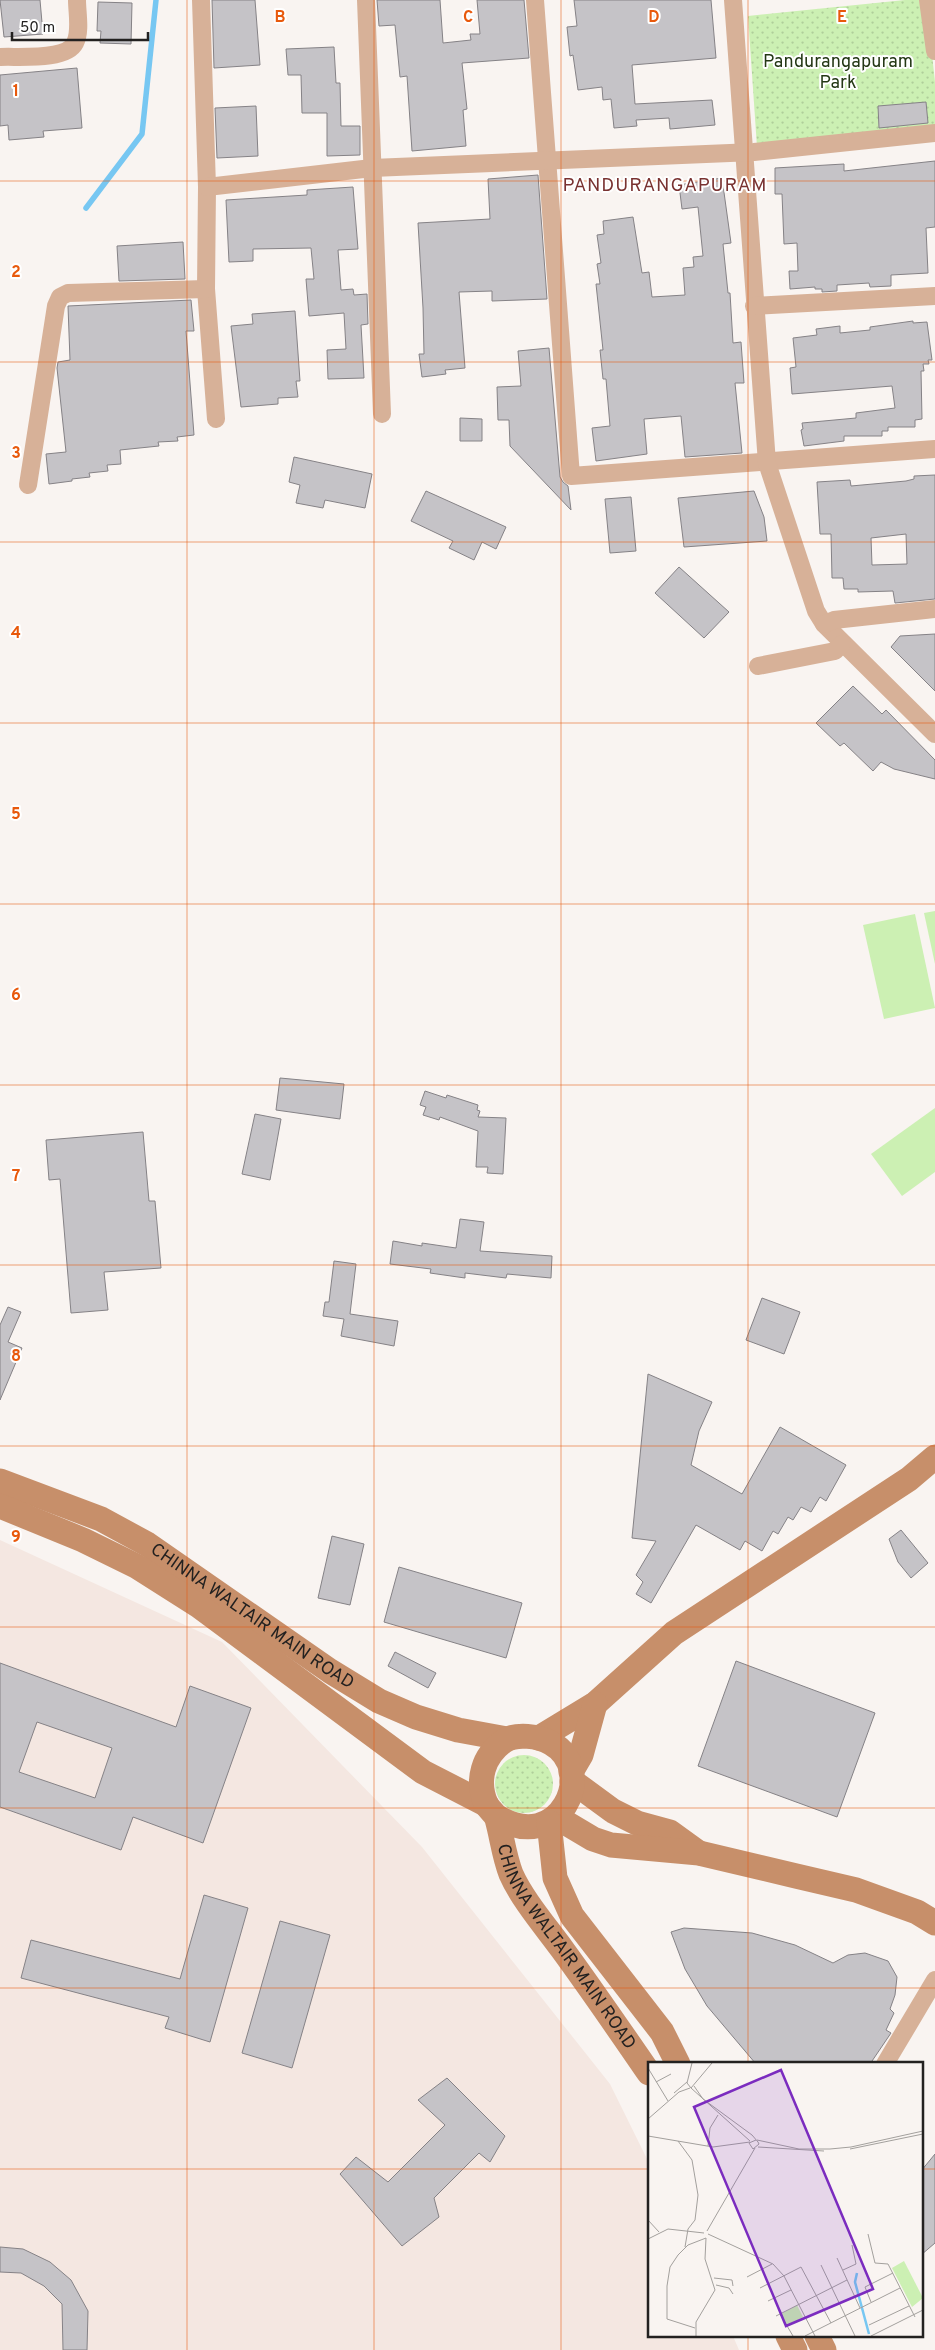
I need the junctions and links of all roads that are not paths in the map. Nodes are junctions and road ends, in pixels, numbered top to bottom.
1 (77, 0) edge
2 (201, 0) edge
3 (366, 0) edge
4 (535, 0) edge
5 (733, 0) edge
6 (928, 0) edge
7 (935, 51) edge
8 (0, 57) edge
9 (935, 133) edge
10 (744, 152) junction
11 (548, 159) junction
12 (372, 168) junction
13 (206, 187) junction
14 (206, 289) junction
15 (935, 296) edge
16 (754, 306) junction
17 (382, 414) dead end
18 (216, 419) dead end
19 (935, 449) edge
20 (767, 463) junction
21 (28, 485) dead end
22 (935, 609) edge
23 (824, 624) junction
24 (842, 644) junction
25 (758, 666) dead end
26 (935, 734) edge
27 (935, 1457) edge
28 (0, 1481) edge
29 (0, 1506) edge
30 (595, 1704) junction
31 (539, 1738) junction
32 (507, 1739) junction
33 (572, 1776) junction
34 (491, 1811) junction
35 (553, 1820) junction
36 (699, 1853) junction
37 (935, 1923) edge
38 (935, 1980) edge
39 (677, 2062) edge
40 (887, 2062) edge
41 (648, 2072) edge
42 (789, 2338) edge
43 (818, 2338) edge
44 (795, 2350) edge
45 (824, 2350) edge

1 - 8 street
2 - 13 street
3 - 12 street
4 - 11 street
5 - 10 street
6 - 7 street
9 - 10 street
10 - 11 street
10 - 16 street
11 - 12 street
11 - 20 street
12 - 13 street
12 - 17 street
13 - 14 street
14 - 18 street
14 - 21 street
15 - 16 street
16 - 20 street
19 - 20 street
20 - 23 street
22 - 23 street
23 - 24 street
24 - 25 street
24 - 26 street
27 - 30 street
28 - 32 street, CHINNA WALTAIR MAIN ROAD
29 - 34 street, CHINNA WALTAIR MAIN ROAD
30 - 31 street
30 - 33 street
31 - 32 street
31 - 33 street
32 - 34 street
33 - 35 street
33 - 36 street
34 - 35 street
34 - 41 street, CHINNA WALTAIR MAIN ROAD
35 - 36 street
35 - 39 street, CHINNA WALTAIR MAIN ROAD
36 - 37 street
38 - 40 street
42 - 44 street
43 - 45 street

